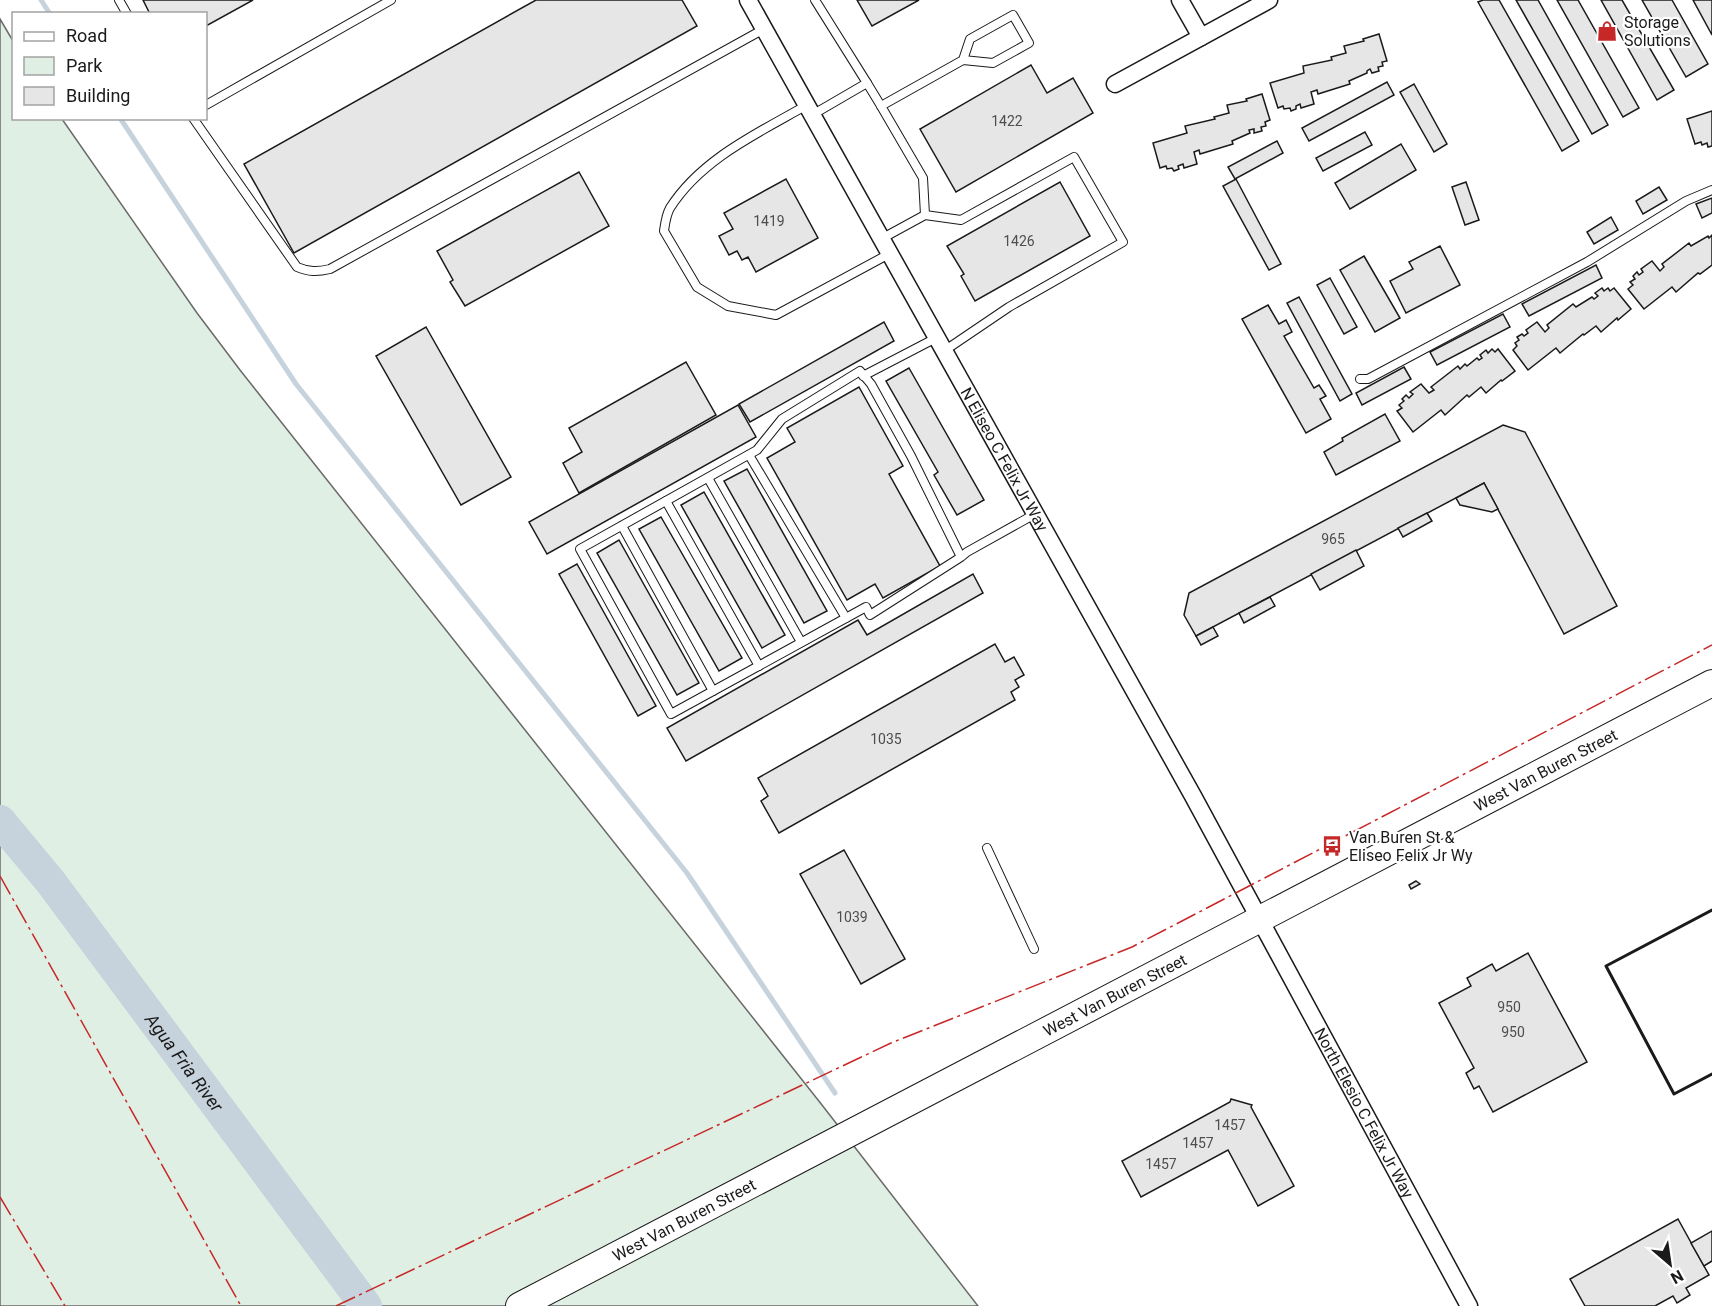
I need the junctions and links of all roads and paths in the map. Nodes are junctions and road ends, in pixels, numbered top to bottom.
1 (391, 0) edge
2 (748, 0) edge
3 (815, 0) edge
4 (1180, 0) edge
5 (1269, 0) edge
6 (764, 29) junction
7 (1201, 37) junction
8 (963, 60) junction
9 (867, 83) junction
10 (1114, 84) dead end
11 (207, 104) edge
12 (880, 106) junction
13 (809, 110) junction
14 (194, 120) edge
15 (1712, 190) edge
16 (925, 215) junction
17 (885, 246) junction
18 (940, 345) junction
19 (863, 376) junction
20 (1360, 379) dead end
21 (749, 455) junction
22 (708, 478) junction
23 (666, 501) junction
24 (1035, 514) junction
25 (622, 526) junction
26 (961, 556) junction
27 (846, 618) junction
28 (801, 642) junction
29 (759, 666) junction
30 (1712, 683) edge
31 (713, 691) junction
32 (987, 848) dead end
33 (1258, 920) junction
34 (1034, 949) dead end
35 (519, 1306) edge
36 (1469, 1306) edge

1 - 11 lane
2 - 6 street, N Eliseo C Felix Jr Way
3 - 9 lane
4 - 7 street
5 - 7 street
6 - 13 street, N Eliseo C Felix Jr Way
6 - 14 lane
7 - 10 street
8 - 8 lane
8 - 12 lane
9 - 12 lane
9 - 13 lane
12 - 16 lane
13 - 17 street, N Eliseo C Felix Jr Way
13 - 17 lane
15 - 20 lane
16 - 17 lane
16 - 18 lane
17 - 18 street, N Eliseo C Felix Jr Way
18 - 19 lane
18 - 24 street, N Eliseo C Felix Jr Way
19 - 21 lane
19 - 26 lane
21 - 22 lane
21 - 27 lane
22 - 23 lane
22 - 28 lane
23 - 25 lane
23 - 29 lane
24 - 26 lane
24 - 33 street, N Eliseo C Felix Jr Way
25 - 31 lane
25 - 31 lane
26 - 27 lane
27 - 28 lane
28 - 29 lane
29 - 31 lane
30 - 33 main road, West Van Buren Street
32 - 34 lane
33 - 35 main road, West Van Buren Street
33 - 36 street, North Elesio C Felix Jr Way

